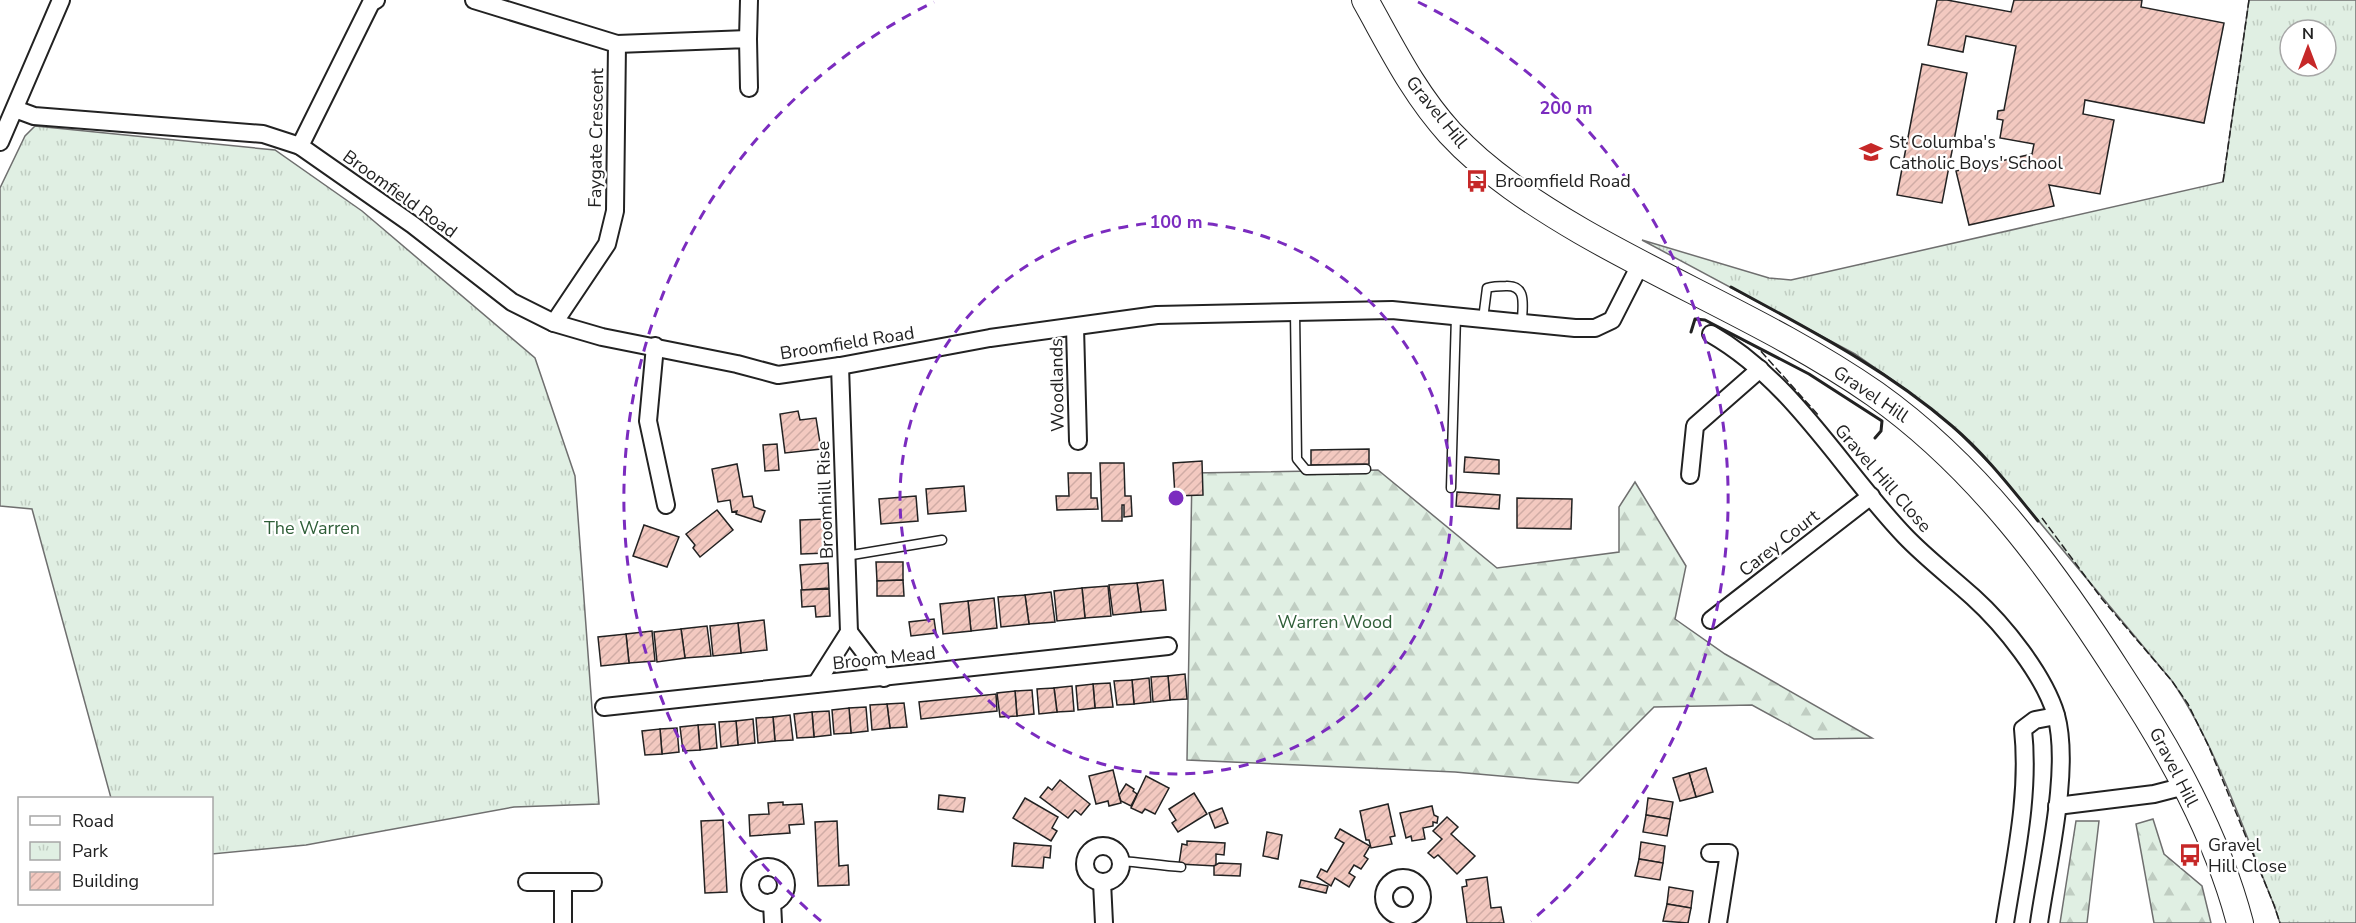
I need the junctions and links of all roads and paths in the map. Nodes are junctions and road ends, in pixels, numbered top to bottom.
1 (61, 0) edge
2 (376, 0) edge
3 (474, 0) edge
4 (749, 0) edge
5 (1365, 0) edge
6 (748, 39) junction
7 (617, 44) junction
8 (749, 88) dead end
9 (15, 109) junction
10 (0, 142) edge
11 (300, 146) junction
12 (1640, 265) junction
13 (1295, 312) junction
14 (1456, 316) junction
15 (1483, 319) junction
16 (1522, 322) junction
17 (554, 323) junction
18 (1075, 327) junction
19 (1711, 334) dead end
20 (655, 346) junction
21 (840, 366) junction
22 (1760, 369) junction
23 (1078, 441) dead end
24 (1366, 469) dead end
25 (1690, 475) dead end
26 (1451, 488) dead end
27 (1870, 496) junction
28 (666, 505) dead end
29 (942, 540) dead end
30 (846, 556) junction
31 (1711, 620) dead end
32 (849, 632) junction
33 (1168, 646) dead end
34 (884, 678) junction
35 (816, 684) junction
36 (604, 707) dead end
37 (2056, 716) junction
38 (2185, 786) junction
39 (2056, 806) junction
40 (1710, 853) dead end
41 (1120, 861) junction
42 (1181, 867) dead end
43 (527, 882) dead end
44 (593, 882) dead end
45 (1102, 882) junction
46 (563, 883) junction
47 (772, 902) dead end
48 (562, 923) edge
49 (772, 923) edge
50 (1104, 923) edge
51 (1718, 923) edge
52 (2005, 923) edge
53 (2039, 923) edge
54 (2240, 923) edge

1 - 9 street
2 - 11 street
3 - 7 street, Faygate Crescent
4 - 6 street
5 - 12 main road, Gravel Hill
6 - 7 street, Faygate Crescent
6 - 8 street
7 - 17 street, Faygate Crescent
9 - 10 street
9 - 11 street, Broomfield Road
11 - 17 street, Broomfield Road
12 - 16 street, Broomfield Road
12 - 38 main road, Gravel Hill
13 - 14 street, Broomfield Road
13 - 18 street, Broomfield Road
13 - 24 lane
14 - 15 street, Broomfield Road
14 - 26 lane
15 - 16 street, Broomfield Road
15 - 16 lane
17 - 20 street, Broomfield Road
18 - 21 street, Broomfield Road
18 - 23 street, Woodlands
19 - 22 street, Gravel Hill Close
20 - 21 street, Broomfield Road
20 - 28 street
21 - 30 street, Broomhill Rise
22 - 25 street
22 - 27 street, Gravel Hill Close
27 - 31 street, Carey Court
27 - 37 street, Gravel Hill Close
29 - 30 lane
30 - 32 street, Broomhill Rise
32 - 34 street
32 - 35 street
33 - 34 street, Broom Mead
34 - 35 street, Broom Mead
35 - 36 street, Broom Mead
37 - 39 street, Gravel Hill Close
37 - 52 street
38 - 39 street
38 - 54 main road, Gravel Hill
39 - 53 street, Gravel Hill Close
40 - 51 street
41 - 42 lane
41 - 45 street
41 - 45 street
43 - 46 street
44 - 46 street
45 - 50 street
46 - 48 street
47 - 49 street

